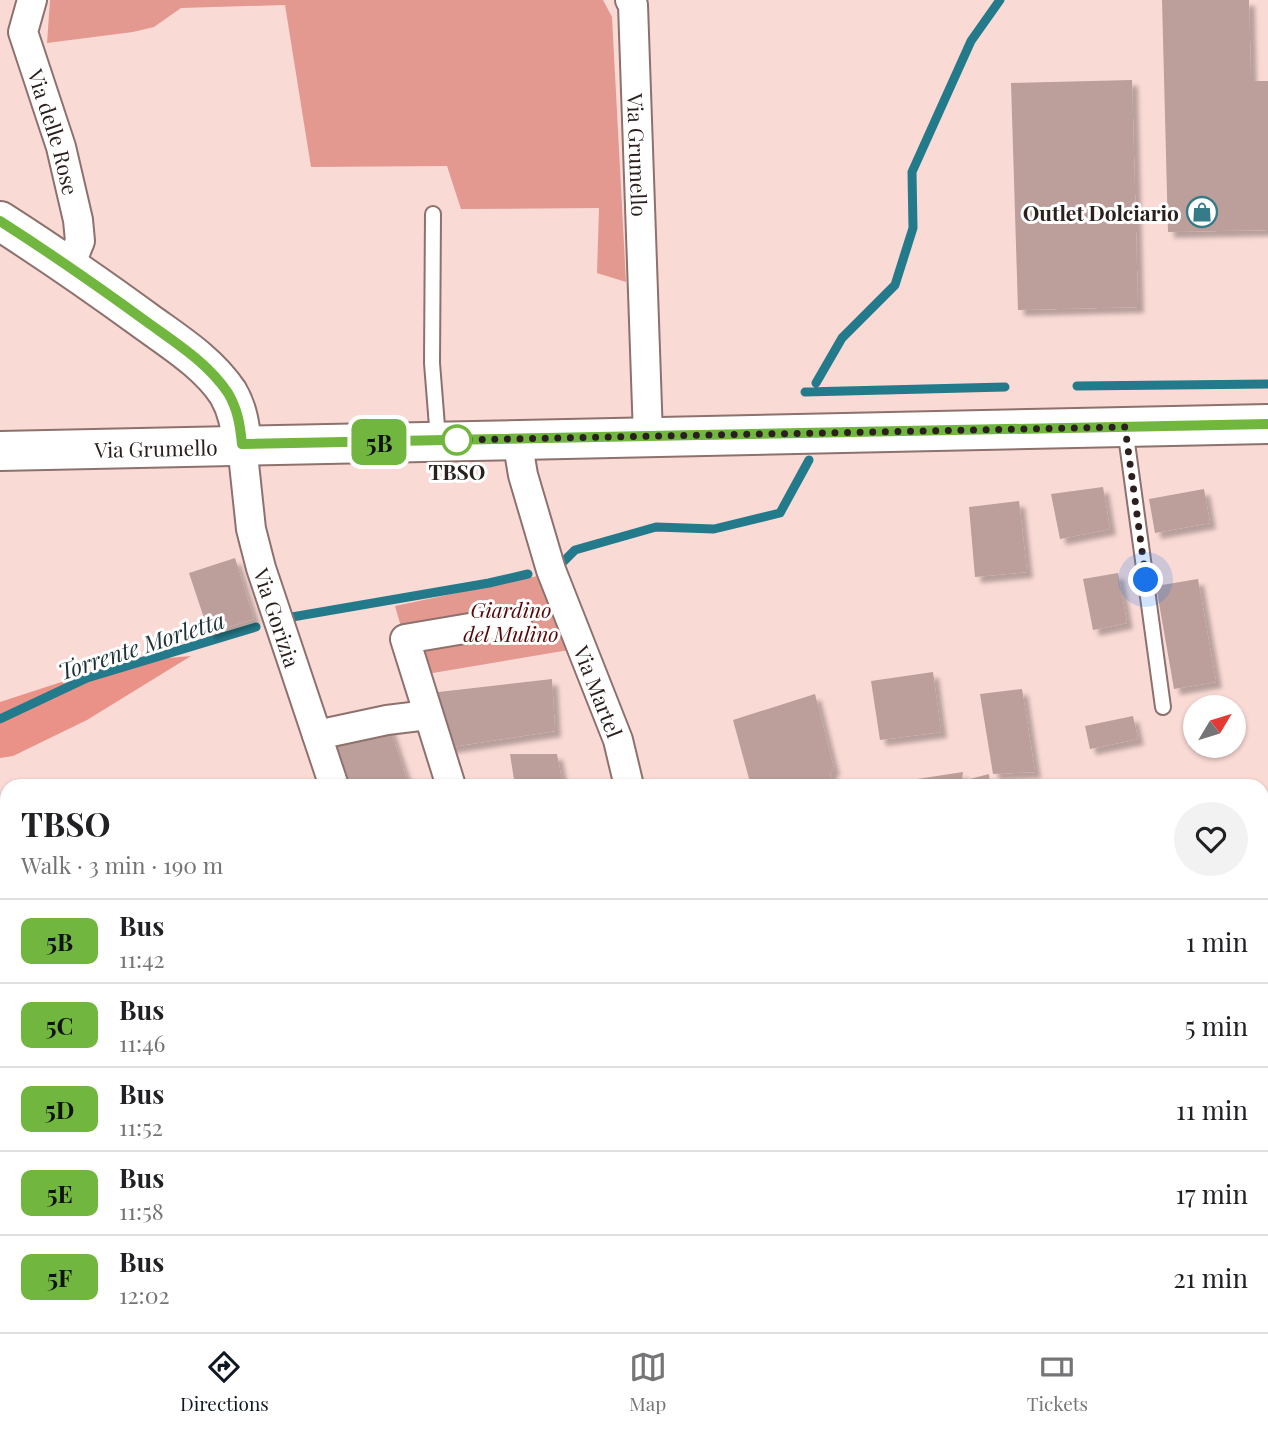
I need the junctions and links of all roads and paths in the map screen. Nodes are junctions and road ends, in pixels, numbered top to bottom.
1 (32, 0) edge
2 (630, 0) edge
3 (433, 214) dead end
4 (0, 221) edge
5 (71, 266) junction
6 (1268, 424) edge
7 (1125, 427) junction
8 (648, 436) junction
9 (517, 439) junction
10 (438, 441) junction
11 (242, 444) junction
12 (0, 451) edge
13 (517, 620) dead end
14 (1163, 708) dead end
15 (428, 715) junction
16 (317, 735) junction
17 (332, 779) edge
18 (449, 779) edge
19 (627, 779) edge

1 - 5 street, Via delle Rose
2 - 8 street, Via Grumello
3 - 10 lane
4 - 5 main road
5 - 11 main road
6 - 7 main road, Via Grumello
7 - 8 main road, Via Grumello
7 - 14 lane
8 - 9 main road, Via Grumello
9 - 10 main road, Via Grumello
9 - 19 street, Via Martel
10 - 11 main road, Via Grumello
11 - 12 main road, Via Grumello
11 - 16 street, Via Gorizia
13 - 15 street
15 - 16 street
15 - 18 street
16 - 17 street, Via Gorizia

